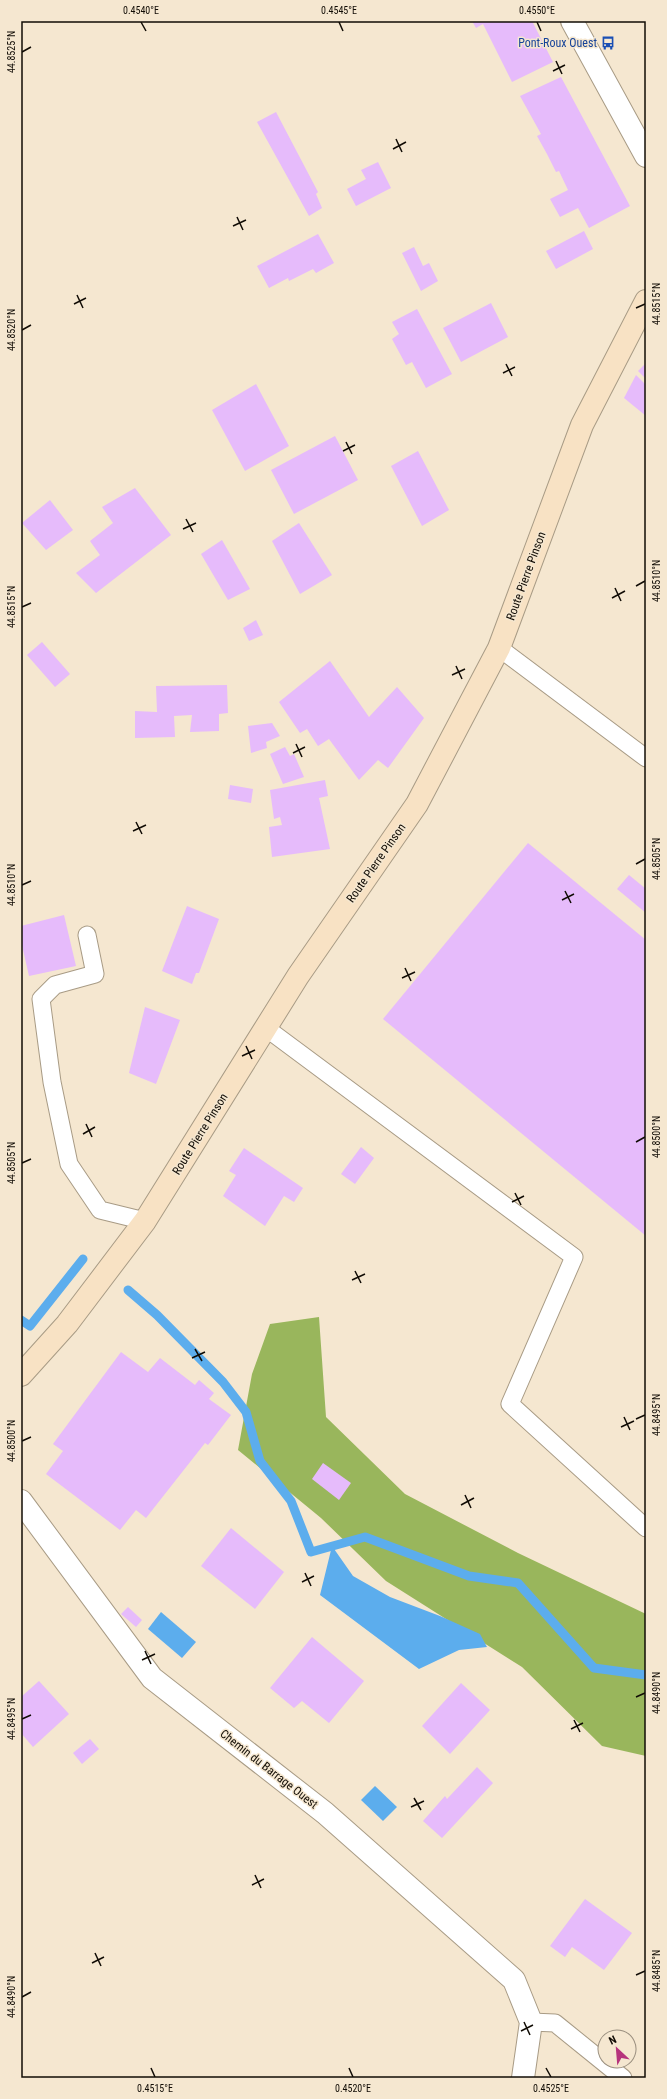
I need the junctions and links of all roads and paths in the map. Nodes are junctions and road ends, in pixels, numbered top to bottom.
1 (572, 21) edge
2 (646, 156) edge
3 (646, 301) edge
4 (499, 648) junction
5 (646, 758) edge
6 (88, 935) dead end
7 (266, 1028) junction
8 (145, 1221) junction
9 (21, 1375) edge
10 (21, 1501) edge
11 (646, 1528) edge
12 (531, 2022) junction
13 (523, 2078) edge
14 (623, 2078) edge

1 - 2 street
3 - 4 main road, Route Pierre Pinson
4 - 5 lane
4 - 7 main road, Route Pierre Pinson
6 - 8 lane
7 - 8 main road, Route Pierre Pinson
7 - 11 lane
8 - 9 main road, Route Pierre Pinson
10 - 12 street, Chemin du Barrage Ouest
12 - 13 street
12 - 14 lane

